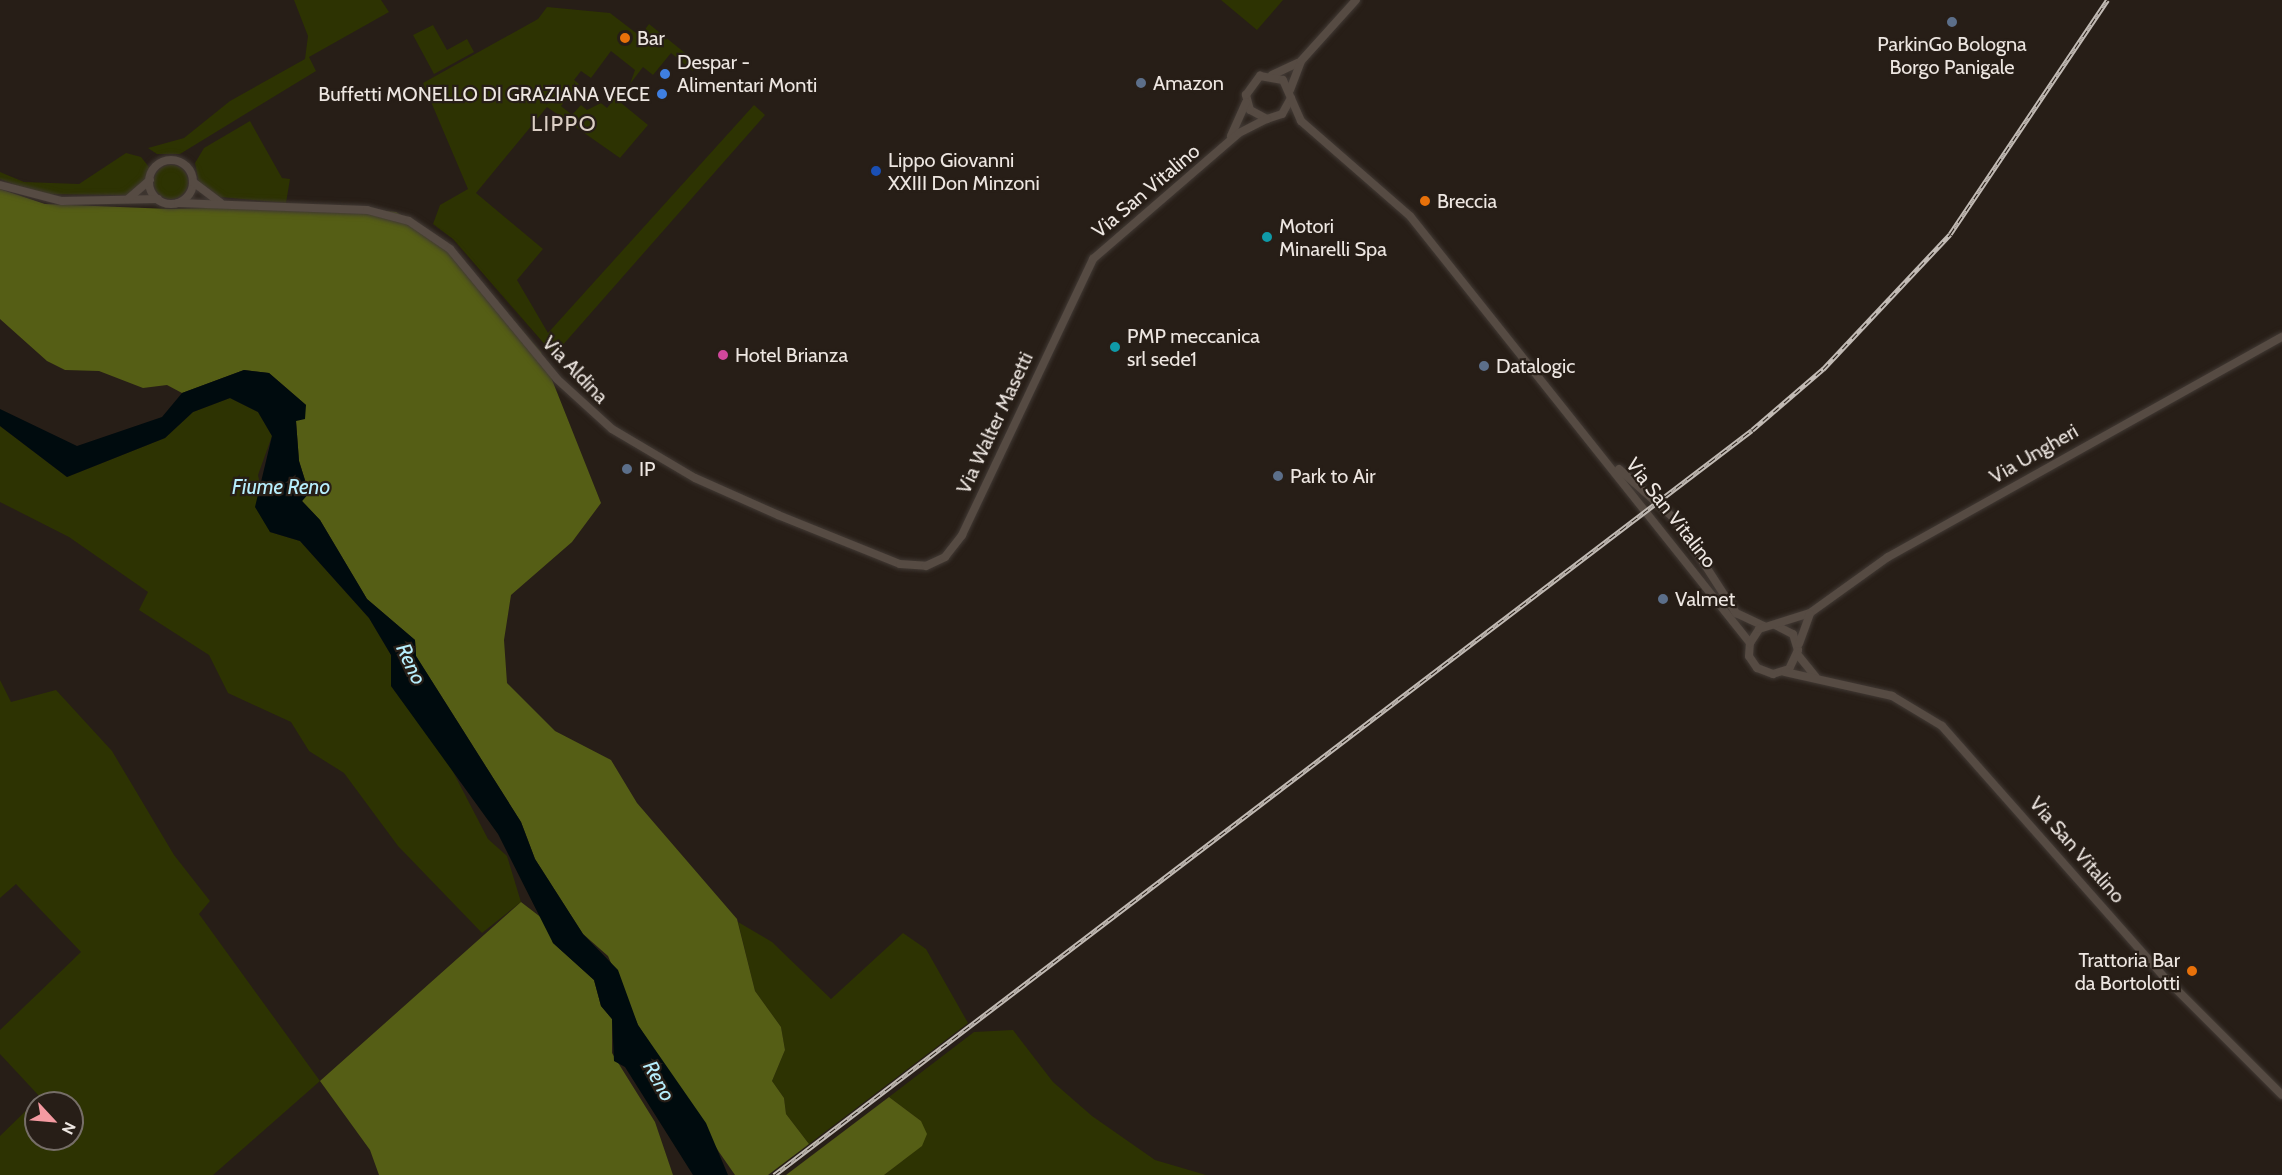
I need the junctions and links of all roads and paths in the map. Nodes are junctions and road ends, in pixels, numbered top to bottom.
1 (1356, 0) edge
2 (1301, 61) junction
3 (1272, 75) junction
4 (1290, 94) junction
5 (1246, 101) junction
6 (1272, 118) junction
7 (1305, 125) junction
8 (1221, 149) junction
9 (150, 180) junction
10 (193, 182) junction
11 (0, 185) edge
12 (158, 199) junction
13 (124, 201) junction
14 (178, 203) junction
15 (247, 206) junction
16 (1093, 259) joint
17 (2282, 337) edge
18 (1609, 461) junction
19 (900, 564) joint
20 (1810, 613) junction
21 (1775, 624) junction
22 (1764, 626) junction
23 (1750, 643) junction
24 (1798, 650) junction
25 (1785, 672) junction
26 (1816, 677) junction
27 (2282, 1095) edge

1 - 2 street
2 - 3 street
2 - 4 street
3 - 4 street
3 - 5 street
4 - 6 street
4 - 7 street, Via San Vitalino
5 - 6 street
5 - 8 street, Via San Vitalino
6 - 7 street, Via San Vitalino
6 - 8 street, Via San Vitalino
7 - 18 street, Via San Vitalino
8 - 16 street, Via San Vitalino
9 - 10 street
9 - 12 street
9 - 13 street
10 - 14 street
10 - 15 street, Via Aldina
11 - 13 street
12 - 13 street
12 - 14 street
14 - 15 street, Via Aldina
15 - 19 street, Via Aldina
16 - 19 street, Via Walter Masetti
17 - 20 street, Via Ungheri
18 - 22 street, Via San Vitalino
18 - 23 street, Via San Vitalino
20 - 21 street, Via Ungheri
20 - 24 street
21 - 22 street
21 - 24 street
22 - 23 street
23 - 25 street
24 - 25 street
24 - 26 street
25 - 26 street, Via San Vitalino
26 - 27 street, Via San Vitalino

